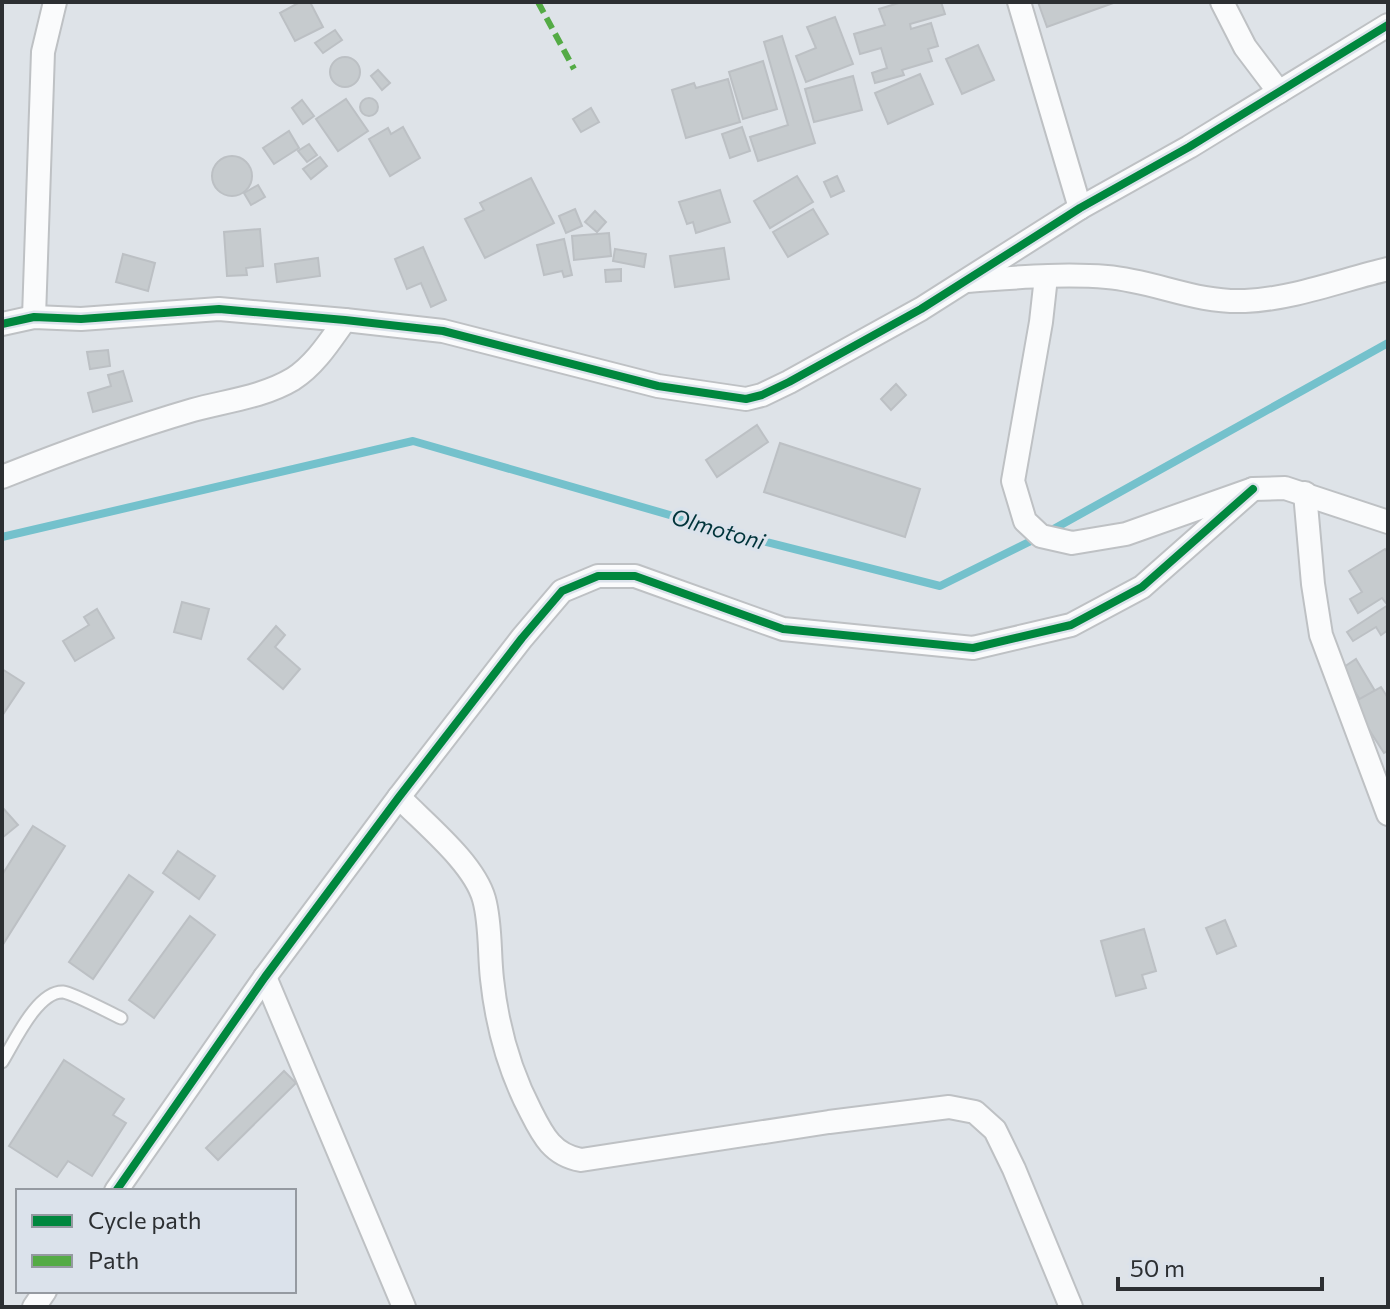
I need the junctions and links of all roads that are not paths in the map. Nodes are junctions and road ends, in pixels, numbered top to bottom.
1 (55, 2) edge
2 (1019, 2) edge
3 (1222, 2) edge
4 (1388, 25) edge
5 (1279, 92) junction
6 (1080, 208) junction
7 (1388, 269) edge
8 (1046, 277) junction
9 (965, 281) junction
10 (34, 317) junction
11 (345, 320) junction
12 (2, 324) edge
13 (2, 477) edge
14 (1253, 489) junction
15 (1305, 493) junction
16 (1388, 522) edge
17 (399, 797) junction
18 (1388, 814) edge
19 (265, 977) junction
20 (121, 1018) dead end
21 (2, 1062) edge
22 (117, 1189) edge
23 (404, 1307) edge
24 (1071, 1307) edge

1 - 10 street
2 - 6 street
3 - 5 street
4 - 5 street
5 - 6 street
6 - 9 street
7 - 8 street
8 - 9 street
8 - 14 street
9 - 11 street
10 - 11 street
10 - 12 street
11 - 13 street
14 - 15 street
14 - 17 street
15 - 16 street
15 - 18 street
17 - 19 street
17 - 24 street
19 - 22 street
19 - 23 street
20 - 21 lane

